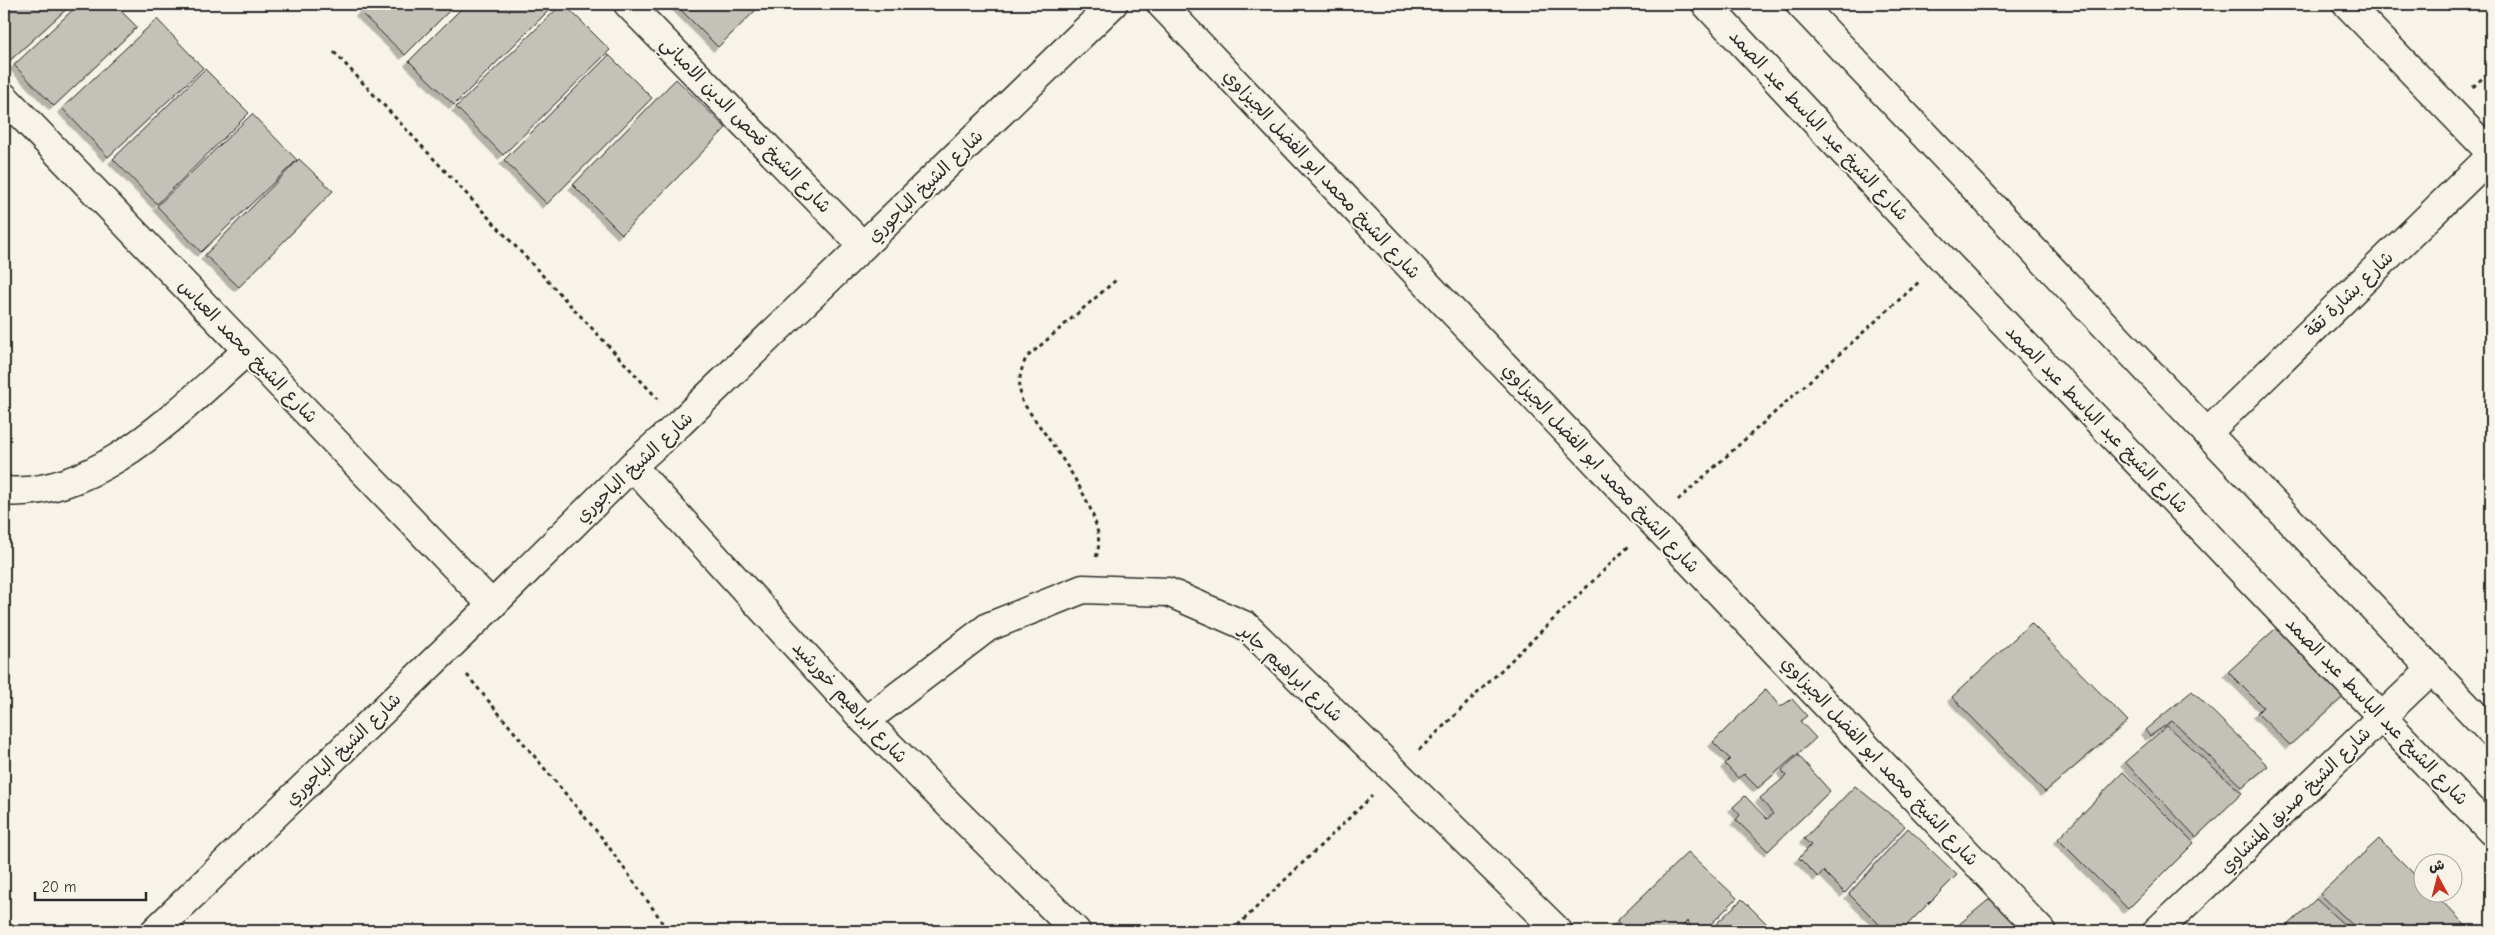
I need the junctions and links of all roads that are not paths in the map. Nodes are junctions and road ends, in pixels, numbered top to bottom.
1 (628, 4) edge
2 (1114, 4) edge
3 (1161, 4) edge
4 (1706, 4) edge
5 (1800, 4) edge
6 (2347, 4) edge
7 (4, 97) edge
8 (2491, 155) edge
9 (863, 246) junction
10 (248, 351) junction
11 (2207, 432) junction
12 (632, 466) junction
13 (4, 491) edge
14 (492, 605) junction
15 (2432, 670) junction
16 (2383, 716) junction
17 (865, 721) junction
18 (2491, 732) edge
19 (2491, 831) edge
20 (155, 931) edge
21 (1076, 931) edge
22 (1558, 931) edge
23 (2041, 931) edge
24 (2157, 931) edge

1 - 9 street, شارع الشيخ فحص الدين الامباني
2 - 9 street, شارع الشيخ الباجوري
3 - 23 street, شارع الشيخ محمد ابو الفضل الجيزاوي
4 - 16 street, شارع الشيخ عبد الباسط عبد الصمد
5 - 11 street
6 - 8 street
7 - 10 street, شارع الشيخ محمد العباس
8 - 11 street, شارع بشارة تقة
9 - 12 street, شارع الشيخ الباجوري
10 - 13 street
10 - 14 street, شارع الشيخ محمد العباس
11 - 15 street
12 - 14 street, شارع الشيخ الباجوري
12 - 17 street, شارع ابراهيم خورشيد
14 - 20 street, شارع الشيخ الباجوري
15 - 16 street, شارع الشيخ صديق المنشاوي
15 - 18 street
16 - 19 street, شارع الشيخ عبد الباسط عبد الصمد
16 - 24 street, شارع الشيخ صديق المنشاوي
17 - 21 street, شارع ابراهيم خورشيد
17 - 22 street, شارع ابراهيم جابر

